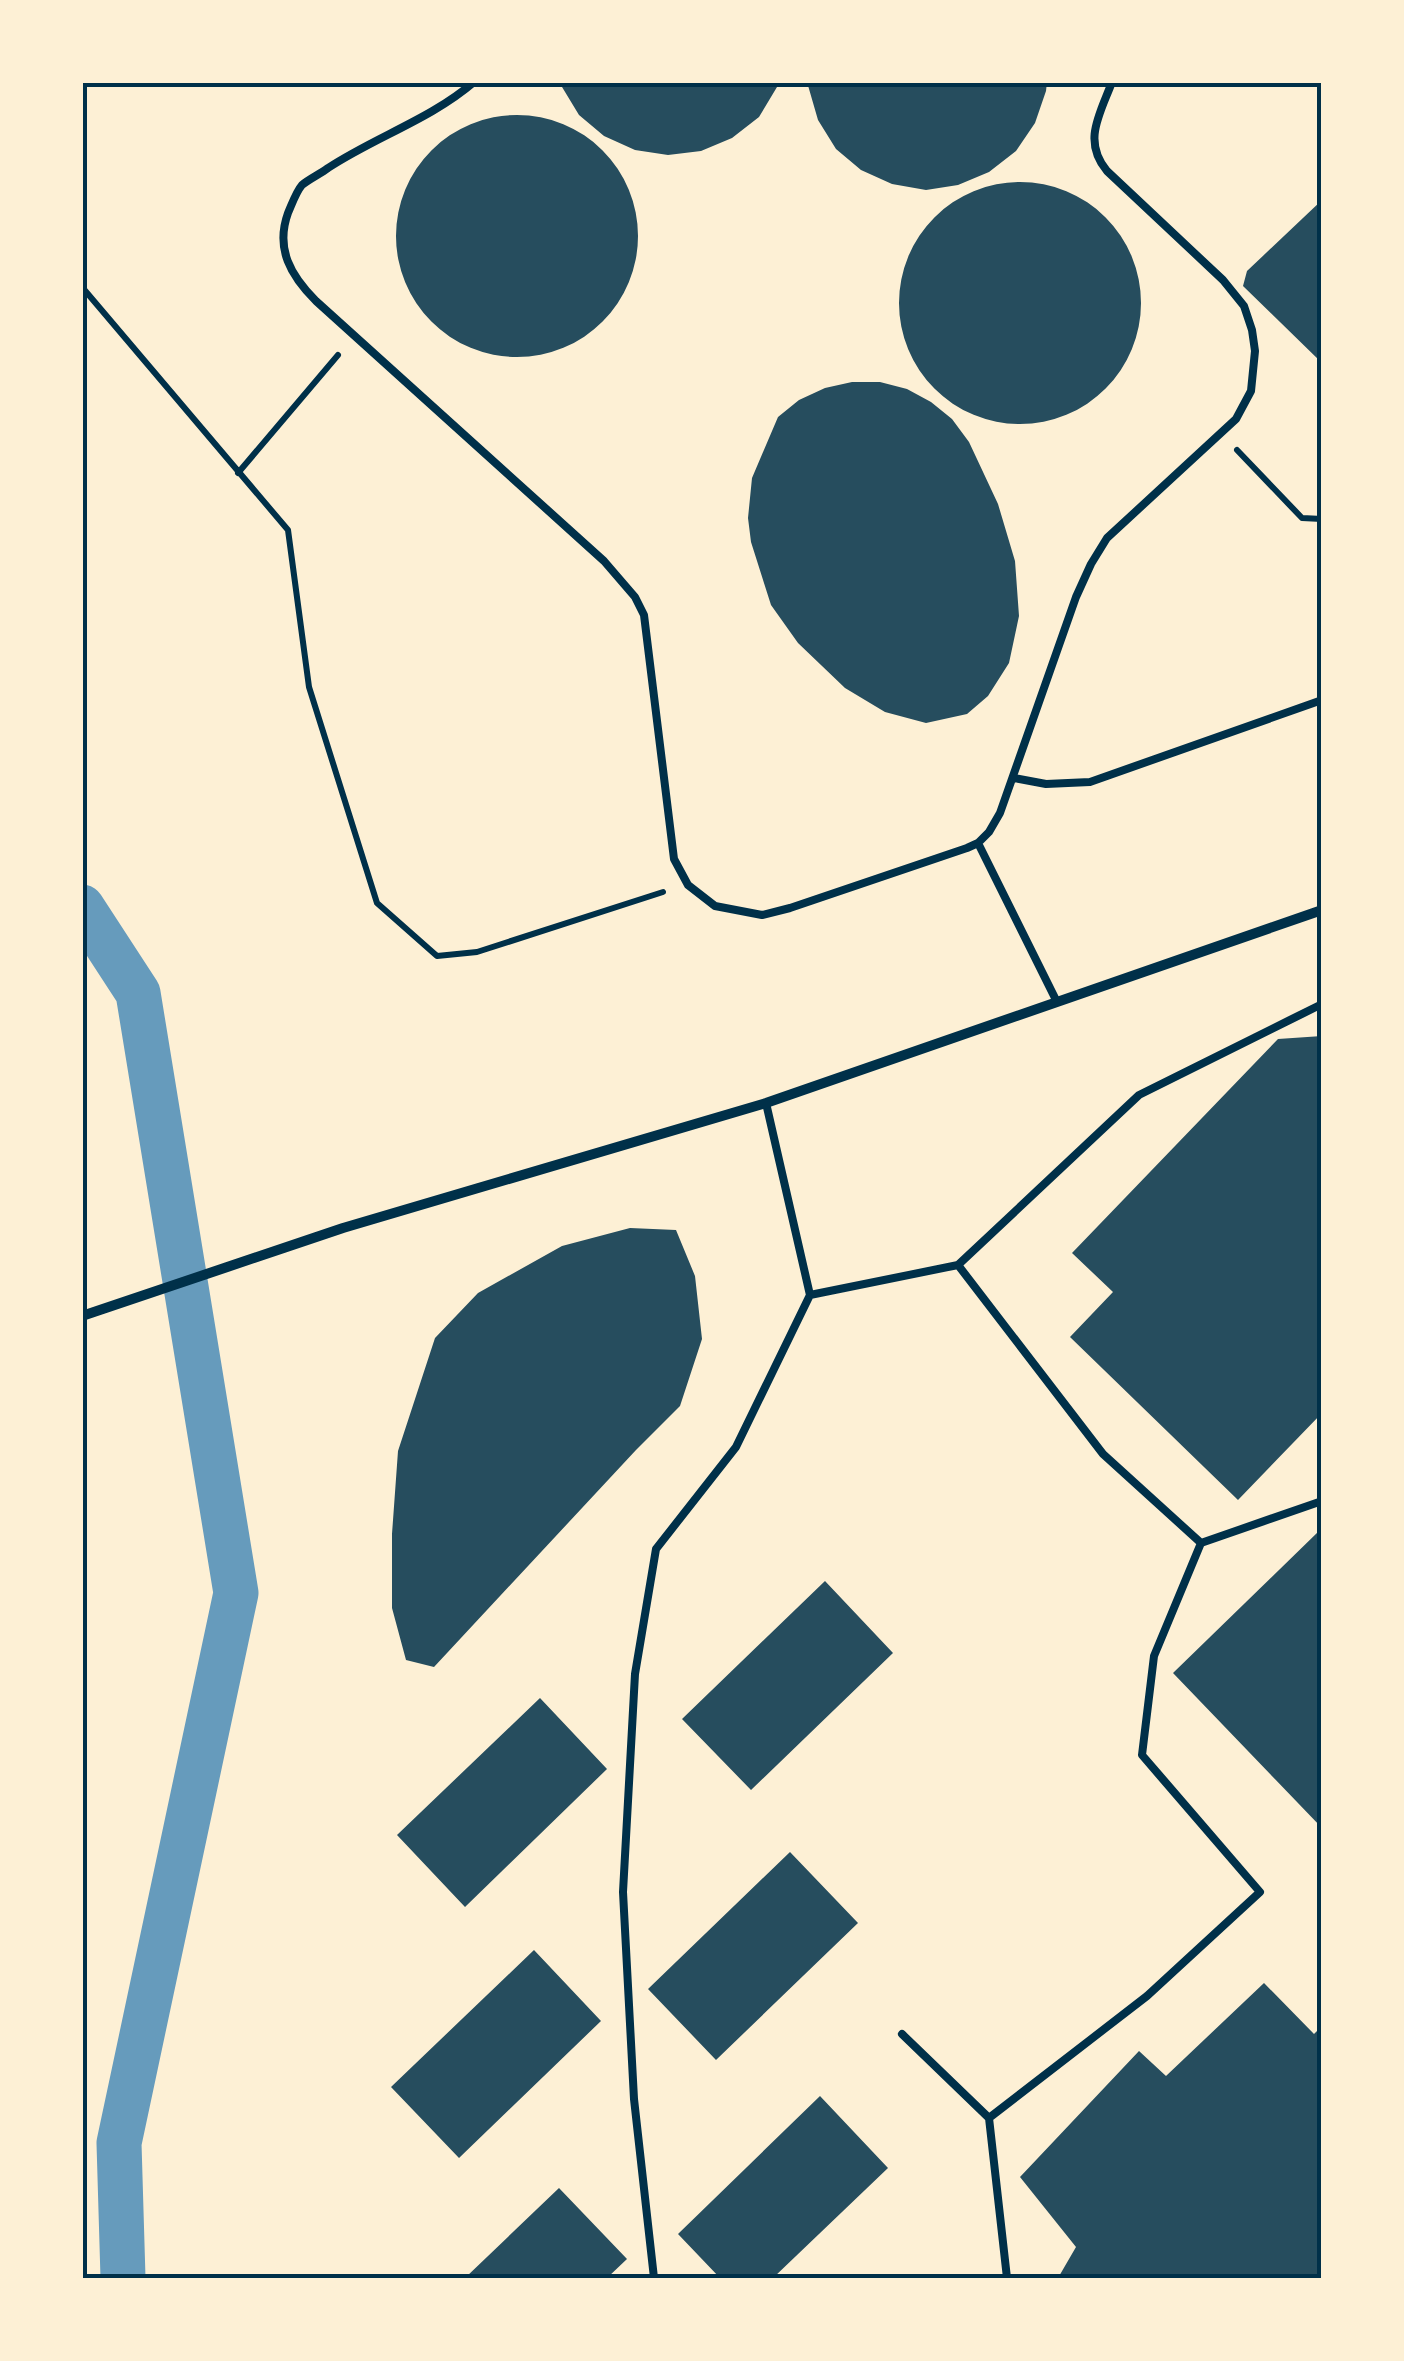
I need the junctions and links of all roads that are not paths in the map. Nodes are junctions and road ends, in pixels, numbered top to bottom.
1 (474, 82) edge
2 (1112, 82) edge
3 (1322, 700) edge
4 (1014, 778) junction
5 (978, 843) junction
6 (1322, 910) edge
7 (1057, 1002) junction
8 (1322, 1004) edge
9 (766, 1102) junction
10 (958, 1265) junction
11 (810, 1294) junction
12 (82, 1316) edge
13 (1322, 1501) edge
14 (1201, 1543) junction
15 (902, 2034) dead end
16 (989, 2118) junction
17 (654, 2278) edge
18 (1007, 2278) edge

1 - 5 lane
2 - 4 lane
3 - 4 lane
4 - 5 lane
5 - 7 lane
6 - 7 street
7 - 9 street
8 - 10 lane
9 - 11 lane
9 - 12 street
10 - 11 lane
10 - 14 lane
11 - 17 lane
13 - 14 lane
14 - 16 lane
15 - 16 lane
16 - 18 lane

